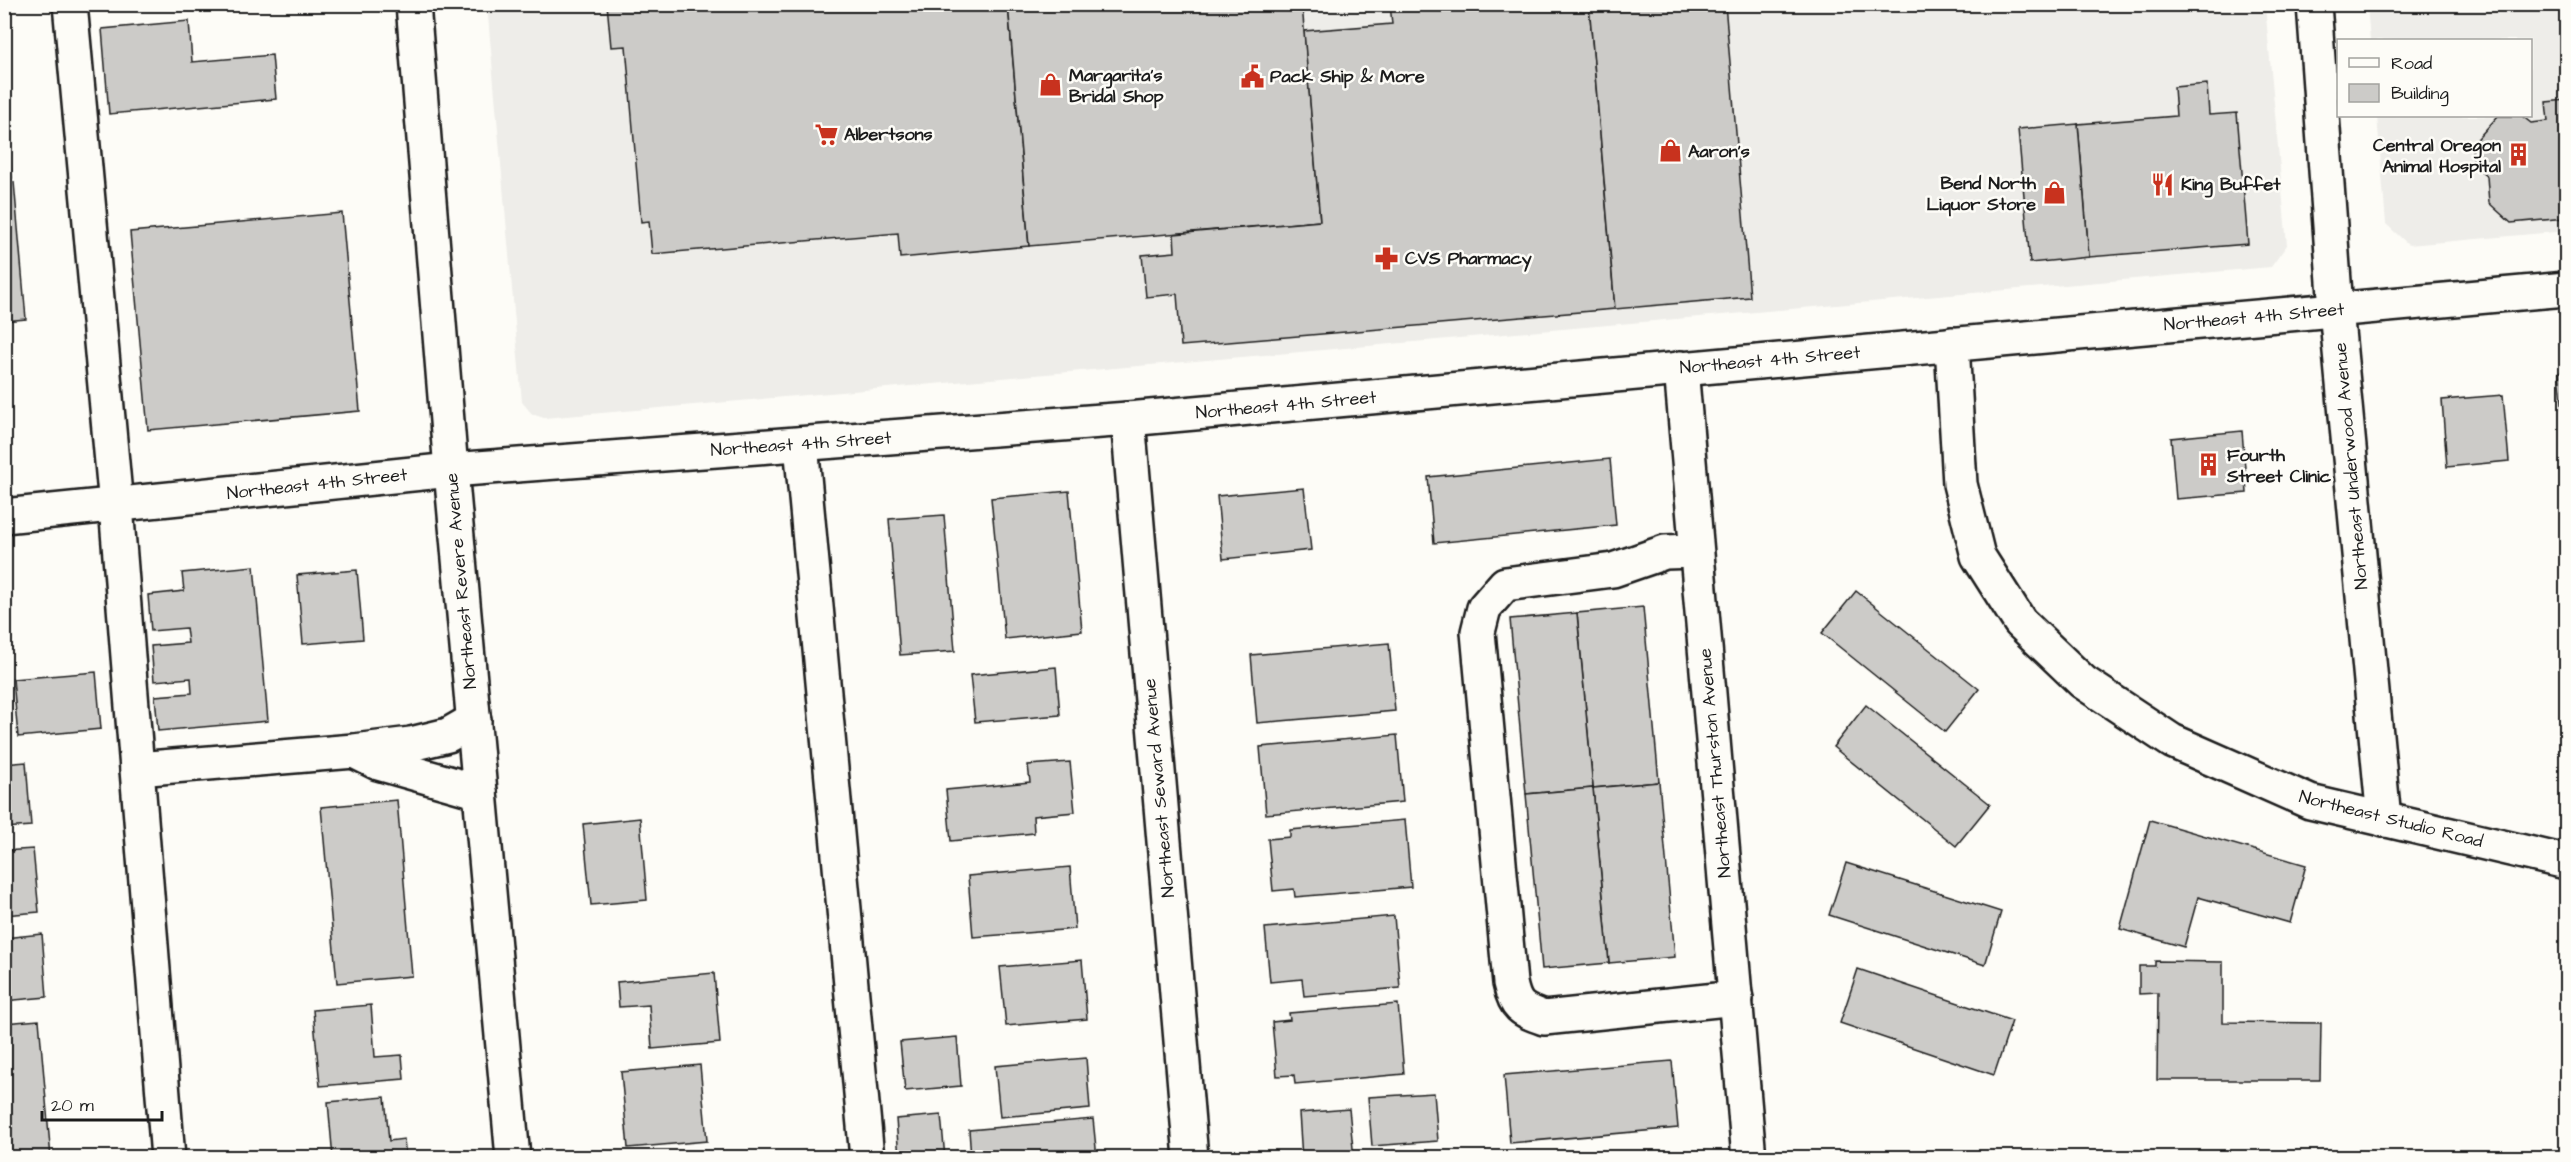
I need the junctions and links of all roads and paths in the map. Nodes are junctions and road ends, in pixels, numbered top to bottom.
1 (70, 4) edge
2 (413, 4) edge
3 (2314, 4) edge
4 (2566, 289) edge
5 (2336, 309) junction
6 (1952, 344) junction
7 (1681, 368) junction
8 (1128, 419) junction
9 (801, 444) junction
10 (450, 471) junction
11 (116, 506) junction
12 (4, 516) edge
13 (1696, 551) junction
14 (474, 720) junction
15 (354, 751) junction
16 (137, 769) junction
17 (480, 792) junction
18 (2384, 820) junction
19 (2566, 862) edge
20 (1736, 998) junction
21 (168, 1158) edge
22 (513, 1158) edge
23 (867, 1158) edge
24 (1191, 1158) edge
25 (1749, 1158) edge

1 - 11 street
2 - 10 street, Northeast Revere Avenue
3 - 5 street, Northeast Underwood Avenue
4 - 5 street, Northeast 4th Street
5 - 6 street, Northeast 4th Street
5 - 18 street, Northeast Underwood Avenue
6 - 7 street, Northeast 4th Street
6 - 18 street, Northeast Studio Road
7 - 8 street, Northeast 4th Street
7 - 13 street, Northeast Thurston Avenue
8 - 9 street, Northeast 4th Street
8 - 24 street, Northeast Seward Avenue
9 - 10 street, Northeast 4th Street
9 - 23 street
10 - 11 street, Northeast 4th Street
10 - 14 street, Northeast Revere Avenue
11 - 12 street, Northeast 4th Street
11 - 16 street
13 - 20 street, Northeast Thurston Avenue
13 - 20 street
14 - 15 street
14 - 17 street, Northeast Revere Avenue
15 - 16 street
15 - 17 street
16 - 21 street
17 - 22 street, Northeast Revere Avenue
18 - 19 street, Northeast Studio Road
20 - 25 street, Northeast Thurston Avenue

